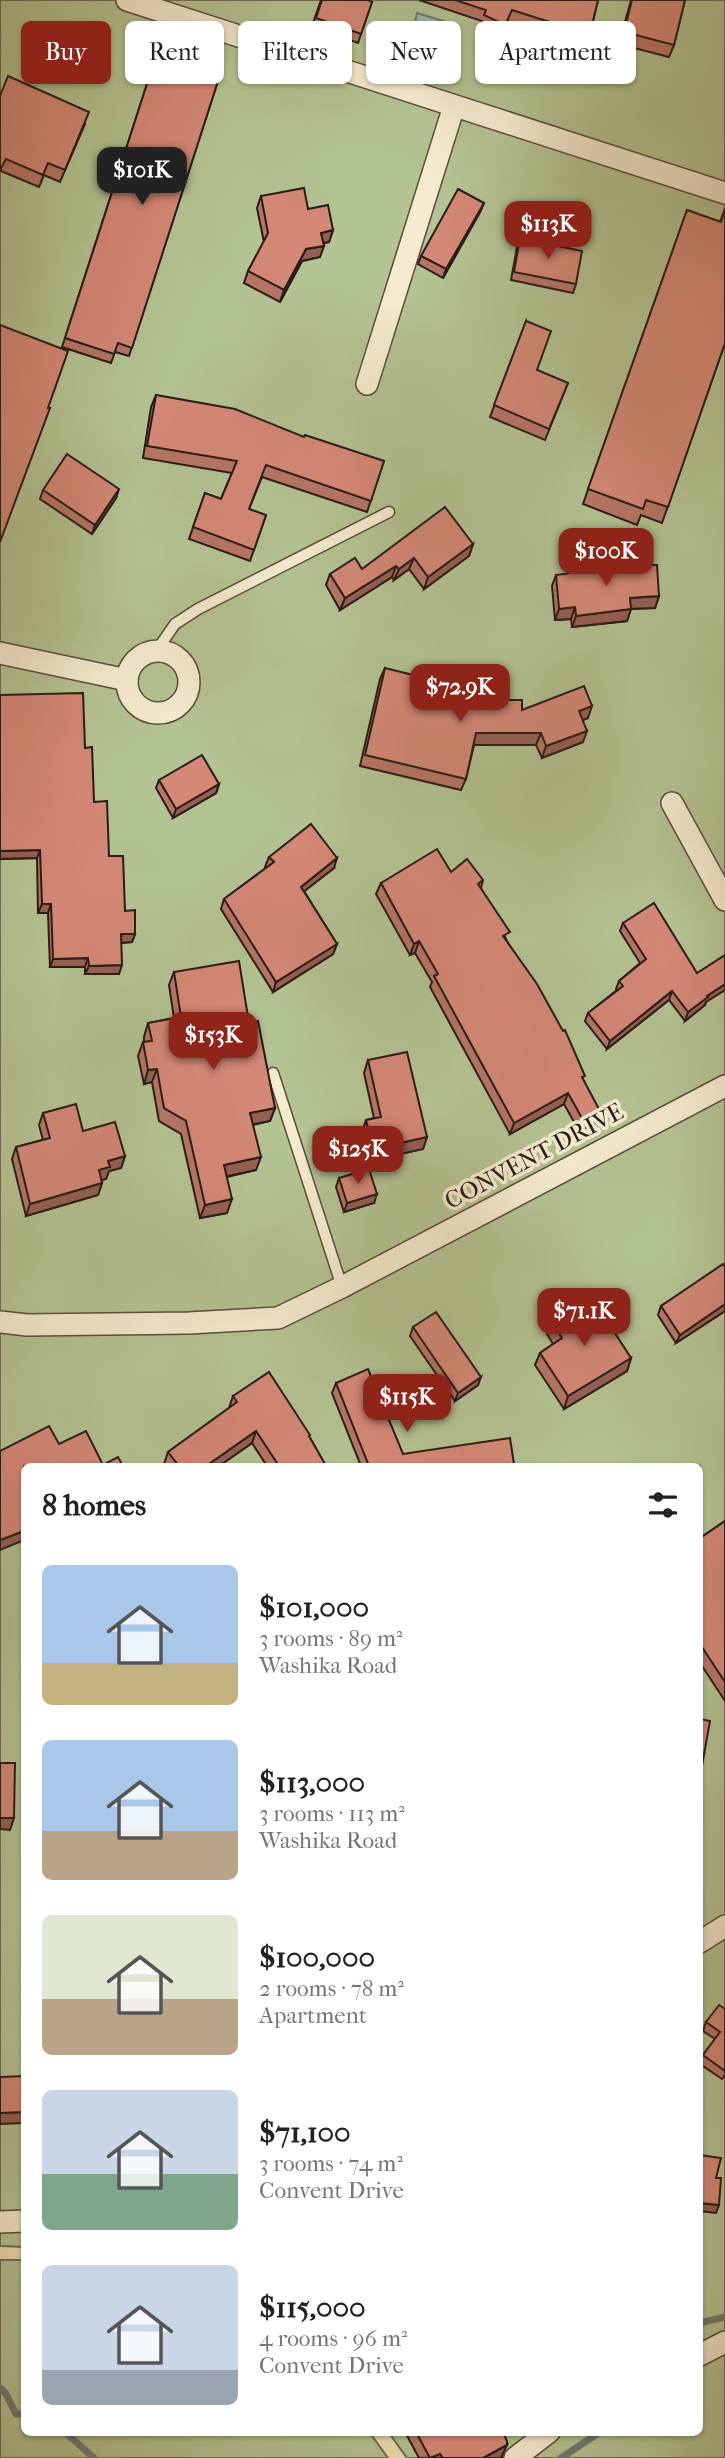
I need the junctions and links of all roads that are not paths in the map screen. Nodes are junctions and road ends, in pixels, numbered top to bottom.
1 (127, 0) edge
2 (454, 106) junction
3 (725, 193) edge
4 (367, 384) dead end
5 (389, 512) dead end
6 (157, 650) junction
7 (0, 653) edge
8 (127, 680) junction
9 (671, 803) dead end
10 (725, 900) edge
11 (273, 1073) dead end
12 (725, 1086) edge
13 (342, 1287) junction
14 (0, 1322) edge
15 (725, 1926) edge
16 (703, 1936) edge
17 (21, 2221) edge
18 (0, 2222) edge
19 (725, 2342) edge
20 (703, 2353) edge
21 (544, 2436) edge
22 (515, 2458) edge

1 - 2 street
2 - 3 street
2 - 4 street
5 - 6 lane
6 - 8 street
6 - 8 street
7 - 8 street
9 - 10 street
11 - 13 lane
12 - 13 street, CONVENT DRIVE
13 - 14 street, CONVENT DRIVE
15 - 16 street
17 - 18 street
19 - 20 street
21 - 22 street

